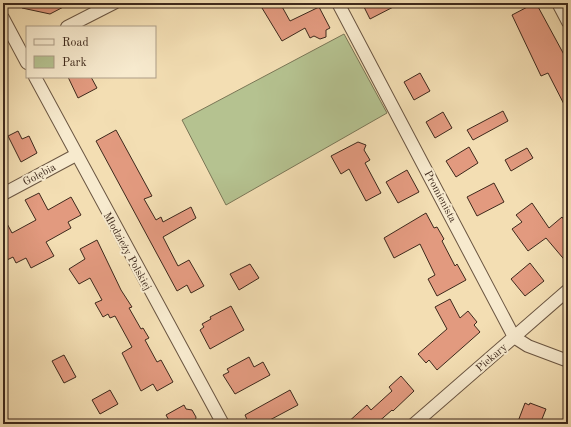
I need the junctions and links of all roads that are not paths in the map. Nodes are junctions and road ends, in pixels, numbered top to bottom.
1 (114, 3) edge
2 (338, 3) edge
3 (558, 3) edge
4 (3, 18) edge
5 (568, 22) edge
6 (69, 26) edge
7 (24, 49) edge
8 (36, 78) edge
9 (76, 155) junction
10 (3, 194) edge
11 (568, 290) edge
12 (514, 337) junction
13 (568, 361) edge
14 (223, 424) edge
15 (414, 424) edge

1 - 6 street
2 - 12 street, Promienista
3 - 5 street
4 - 7 street
8 - 9 street, Młodzieży Polskiej
9 - 10 street, Gołębia
9 - 14 street, Młodzieży Polskiej
11 - 12 street, Piekary
12 - 13 street
12 - 15 street, Piekary

